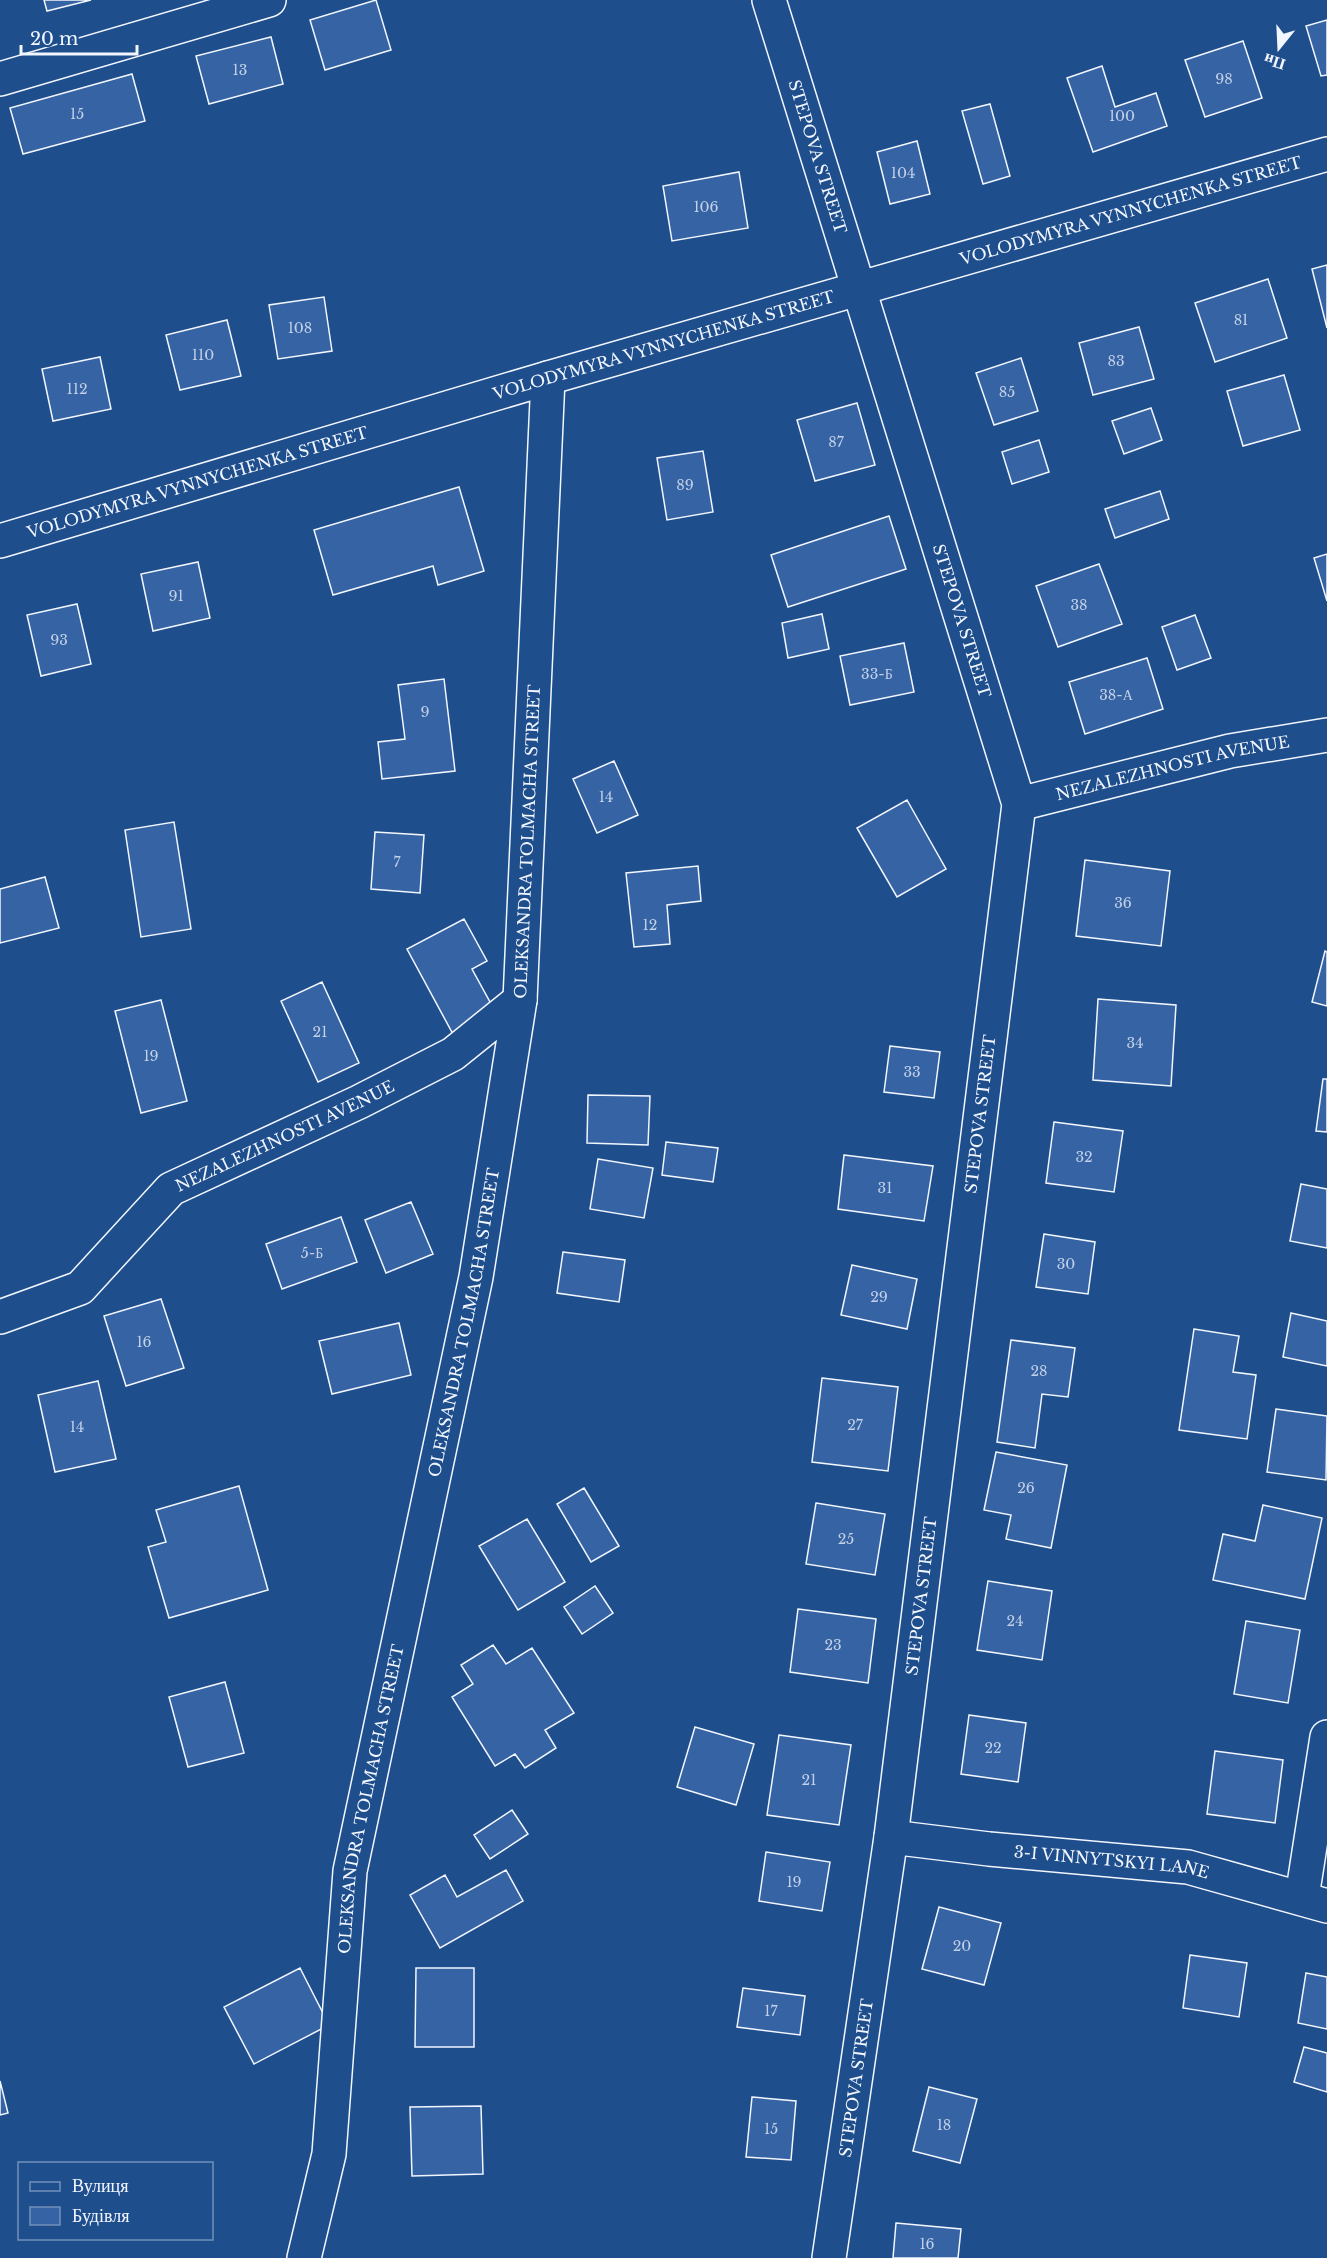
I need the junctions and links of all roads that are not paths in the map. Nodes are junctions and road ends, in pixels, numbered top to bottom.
1 (269, 0) edge
2 (769, 0) edge
3 (203, 9) edge
4 (0, 79) edge
5 (1327, 154) edge
6 (859, 289) junction
7 (548, 378) junction
8 (0, 541) edge
9 (1327, 735) edge
10 (1019, 804) junction
11 (520, 1000) junction
12 (0, 1317) edge
13 (1327, 1737) edge
14 (891, 1837) junction
15 (1314, 1902) edge
16 (304, 2258) edge
17 (829, 2258) edge

1 - 3 street
2 - 6 street, STEPOVA STREET
3 - 4 street
5 - 6 street, VOLODYMYRA VYNNYCHENKA STREET
6 - 7 street, VOLODYMYRA VYNNYCHENKA STREET
6 - 10 street, STEPOVA STREET
7 - 8 street, VOLODYMYRA VYNNYCHENKA STREET
7 - 11 street, OLEKSANDRA TOLMACHA STREET
9 - 10 street, NEZALEZHNOSTI AVENUE
10 - 14 street, STEPOVA STREET
11 - 12 street, NEZALEZHNOSTI AVENUE
11 - 16 street, OLEKSANDRA TOLMACHA STREET
13 - 15 street
14 - 15 street, 3-I VINNYTSKYI LANE
14 - 17 street, STEPOVA STREET

